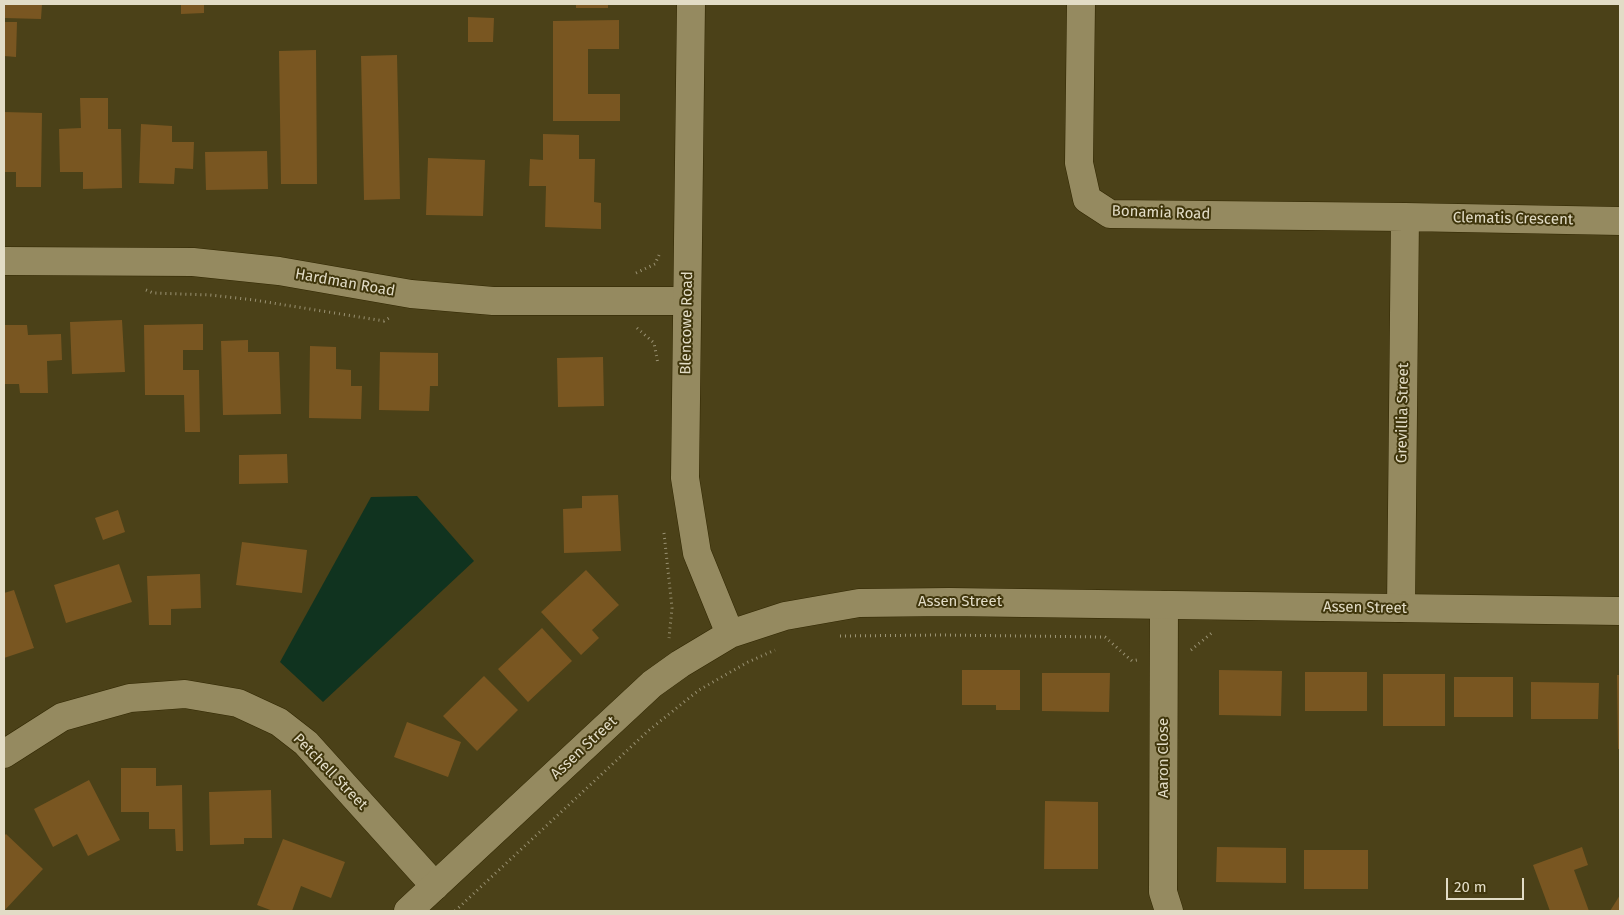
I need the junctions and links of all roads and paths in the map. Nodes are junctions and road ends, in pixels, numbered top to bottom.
1 (691, 4) edge
2 (1082, 4) edge
3 (1405, 217) junction
4 (1620, 221) edge
5 (4, 261) edge
6 (687, 301) junction
7 (1164, 605) junction
8 (1401, 608) junction
9 (1620, 611) edge
10 (730, 634) junction
11 (837, 636) dead end
12 (782, 647) dead end
13 (1144, 660) dead end
14 (4, 754) edge
15 (435, 886) junction
16 (408, 911) edge
17 (455, 911) edge
18 (1169, 911) edge

1 - 6 street, Blencowe Road
2 - 3 street, Bonamia Road
3 - 4 street, Clematis Crescent
3 - 8 street, Grevillia Street
5 - 6 street, Hardman Road
6 - 10 street, Blencowe Road
7 - 8 street, Assen Street
7 - 10 street, Assen Street
7 - 18 street, Aaron Close
8 - 9 street, Assen Street
10 - 15 street, Assen Street
11 - 13 path
12 - 17 path
14 - 15 street, Petchell Street
15 - 16 street, Assen Street

